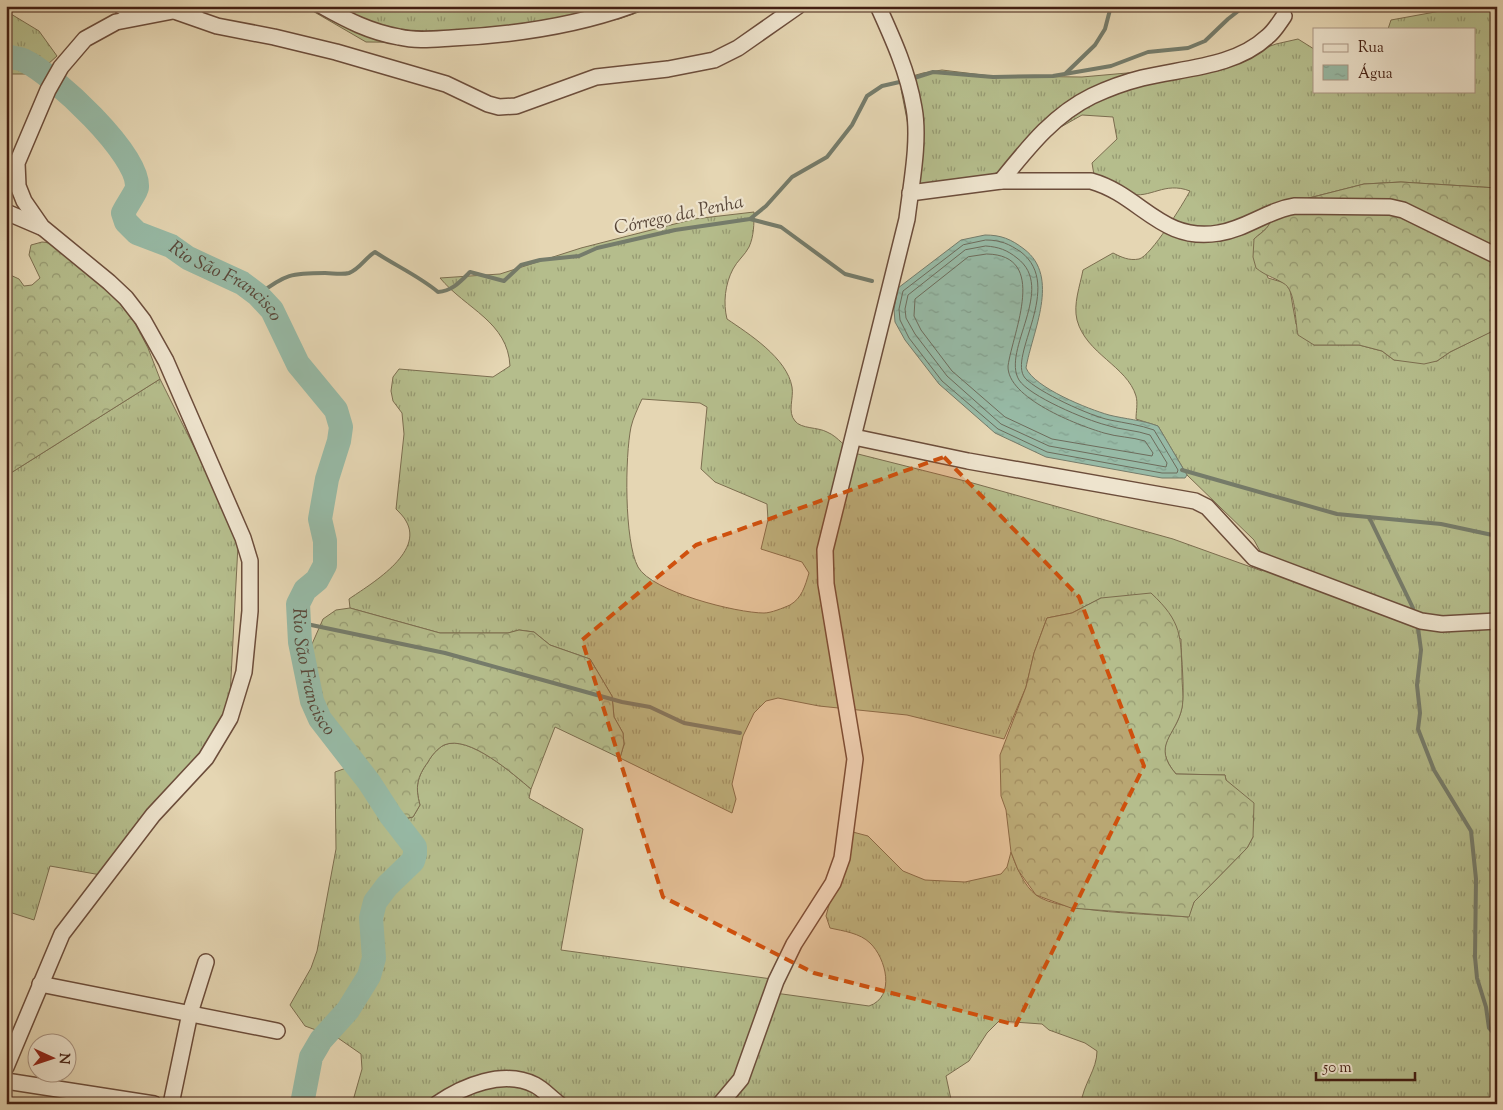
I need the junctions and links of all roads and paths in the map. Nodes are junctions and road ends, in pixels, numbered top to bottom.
1 (121, 6) edge
2 (199, 6) edge
3 (322, 6) edge
4 (630, 6) edge
5 (798, 6) edge
6 (878, 6) edge
7 (177, 12) junction
8 (138, 16) junction
9 (1284, 16) dead end
10 (1001, 181) junction
11 (910, 193) junction
12 (6, 212) edge
13 (42, 227) junction
14 (1497, 256) edge
15 (854, 437) junction
16 (1497, 621) edge
17 (206, 962) dead end
18 (40, 984) junction
19 (190, 1013) junction
20 (277, 1030) dead end
21 (6, 1067) edge
22 (6, 1081) edge
23 (154, 1104) edge
24 (171, 1104) edge
25 (437, 1104) edge
26 (559, 1104) edge
27 (720, 1104) edge

1 - 8 street
2 - 7 street
3 - 4 street
5 - 7 street
6 - 11 street
7 - 8 street
8 - 13 street
9 - 10 street
10 - 11 street
10 - 14 street
11 - 15 street
12 - 13 street
13 - 18 street
15 - 16 street
15 - 27 street
17 - 19 street
18 - 19 street
18 - 21 street
19 - 20 street
19 - 24 street
22 - 23 street
25 - 26 street

